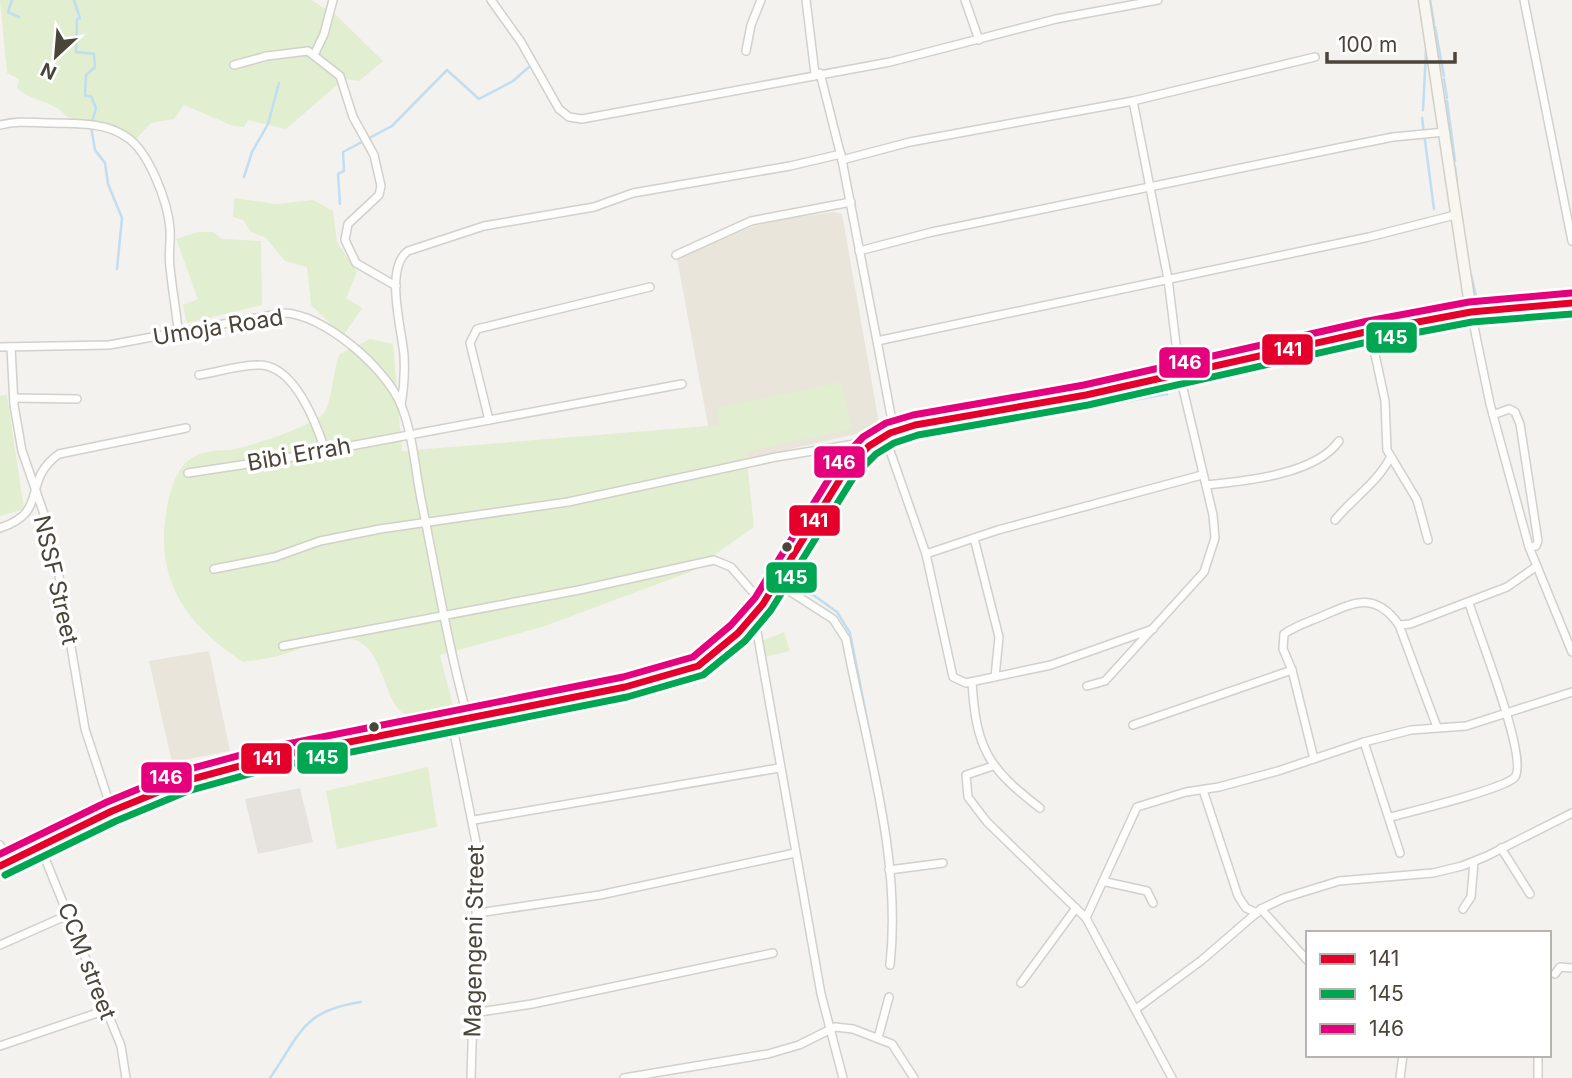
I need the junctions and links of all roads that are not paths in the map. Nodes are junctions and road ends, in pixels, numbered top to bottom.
1 (333, 0) edge
2 (491, 0) edge
3 (761, 0) edge
4 (806, 0) edge
5 (965, 0) edge
6 (1158, 0) edge
7 (1424, 0) edge
8 (1524, 0) edge
9 (979, 40) junction
10 (746, 51) dead end
11 (315, 53) junction
12 (1315, 57) dead end
13 (234, 65) dead end
14 (818, 74) junction
15 (1133, 101) junction
16 (0, 125) edge
17 (1445, 132) junction
18 (842, 157) junction
19 (1152, 188) junction
20 (851, 202) junction
21 (1455, 215) junction
22 (1572, 240) edge
23 (859, 251) junction
24 (676, 255) dead end
25 (1168, 279) junction
26 (396, 286) junction
27 (650, 287) dead end
28 (1572, 303) edge
29 (1471, 312) junction
30 (178, 330) junction
31 (1370, 331) junction
32 (877, 341) junction
33 (0, 347) edge
34 (11, 347) junction
35 (199, 375) dead end
36 (1180, 376) junction
37 (682, 384) dead end
38 (14, 398) junction
39 (77, 399) dead end
40 (401, 405) junction
41 (1493, 415) junction
42 (489, 420) junction
43 (186, 428) dead end
44 (890, 433) junction
45 (409, 434) junction
46 (1339, 441) dead end
47 (869, 446) junction
48 (325, 450) junction
49 (1390, 458) junction
50 (188, 474) dead end
51 (1202, 475) junction
52 (1206, 485) junction
53 (33, 489) junction
54 (1335, 520) dead end
55 (426, 523) junction
56 (0, 527) edge
57 (974, 538) junction
58 (1428, 540) dead end
59 (1529, 547) junction
60 (926, 554) junction
61 (1536, 566) junction
62 (214, 569) dead end
63 (777, 583) junction
64 (1469, 603) junction
65 (763, 604) junction
66 (442, 615) junction
67 (754, 615) junction
68 (1399, 625) junction
69 (1153, 629) junction
70 (283, 646) dead end
71 (1572, 652) edge
72 (1292, 670) junction
73 (995, 677) junction
74 (972, 682) junction
75 (1087, 685) dead end
76 (1572, 692) edge
77 (1506, 713) junction
78 (468, 719) junction
79 (452, 723) junction
80 (1133, 725) dead end
81 (1437, 727) junction
82 (1364, 742) junction
83 (1314, 759) junction
84 (993, 766) junction
85 (779, 768) junction
86 (1203, 790) junction
87 (1040, 808) dead end
88 (112, 811) junction
89 (1572, 813) edge
90 (1391, 817) junction
91 (474, 820) junction
92 (0, 845) edge
93 (40, 846) junction
94 (1501, 848) junction
95 (794, 853) junction
96 (1400, 853) dead end
97 (1474, 862) junction
98 (943, 863) dead end
99 (4, 864) edge
100 (889, 870) junction
101 (1106, 882) junction
102 (1530, 894) dead end
103 (1153, 903) dead end
104 (1076, 908) junction
105 (1463, 909) dead end
106 (1259, 911) junction
107 (478, 913) junction
108 (70, 914) junction
109 (1086, 918) junction
110 (0, 945) edge
111 (773, 953) dead end
112 (1306, 959) edge
113 (890, 965) dead end
114 (1572, 968) edge
115 (1555, 974) dead end
116 (1021, 984) dead end
117 (889, 996) dead end
118 (1136, 1009) junction
119 (106, 1010) junction
120 (473, 1013) junction
121 (831, 1028) junction
122 (878, 1038) junction
123 (0, 1046) edge
124 (1403, 1057) edge
125 (1538, 1057) edge
126 (126, 1078) edge
127 (471, 1078) edge
128 (624, 1078) edge
129 (843, 1078) edge
130 (914, 1078) edge
131 (1172, 1078) edge
132 (1400, 1078) edge
133 (1538, 1078) edge

1 - 11 street
2 - 14 street
3 - 10 street
4 - 14 street
5 - 9 street
6 - 9 street
7 - 17 main road
8 - 22 street
9 - 14 street
11 - 13 street
11 - 26 street
12 - 15 street
14 - 18 street
15 - 18 street
15 - 19 street
16 - 30 street
17 - 19 street
17 - 21 main road
18 - 20 street
18 - 26 street
19 - 23 street
19 - 25 street
20 - 23 street
20 - 24 street
21 - 25 street
21 - 29 main road
23 - 32 street
25 - 32 street
25 - 36 street
26 - 40 street
27 - 42 street
28 - 29 main road
29 - 31 main road
29 - 41 street
30 - 34 street, Umoja Road
30 - 40 street, Umoja Road
31 - 36 main road
31 - 49 street
32 - 44 street
33 - 34 street, Umoja Road
34 - 38 street, NSSF Street
35 - 48 street
36 - 44 main road
36 - 51 street
37 - 42 street, Bibi Errah
38 - 39 street
38 - 53 street, NSSF Street
40 - 45 street
41 - 59 street
41 - 59 street
42 - 45 street, Bibi Errah
43 - 53 street
44 - 47 main road
44 - 60 street
45 - 48 street, Bibi Errah
45 - 55 street
46 - 52 street
47 - 55 street
47 - 63 main road
48 - 50 street, Bibi Errah
49 - 54 street
49 - 58 street
51 - 52 street
51 - 57 street
52 - 69 street
53 - 56 street
53 - 88 street, NSSF Street
55 - 62 street
55 - 66 street
57 - 60 street
57 - 73 street
59 - 61 street
60 - 74 street
61 - 64 street
61 - 71 street
63 - 65 main road
63 - 100 street
64 - 68 street
64 - 77 street
65 - 66 street
65 - 67 main road
66 - 70 street
66 - 78 street
67 - 78 main road
67 - 85 street
68 - 72 street
68 - 81 street
69 - 73 street
69 - 75 street
72 - 80 street
72 - 83 street
73 - 74 street
74 - 84 street
76 - 77 street
77 - 81 street
77 - 90 street
78 - 79 main road
79 - 88 main road
79 - 91 street, Magengeni Street
81 - 82 street
82 - 83 street
82 - 90 street
83 - 86 street
84 - 87 street
84 - 104 street
85 - 91 street
85 - 95 street
86 - 101 street
86 - 106 street
88 - 93 main road
89 - 94 street
90 - 96 street
91 - 107 street, Magengeni Street
92 - 99 street
93 - 99 main road
93 - 108 street, CCM street
94 - 97 street
94 - 102 street
95 - 107 street
95 - 121 street
97 - 105 street
97 - 106 street
98 - 100 street
100 - 113 street
101 - 103 street
101 - 109 street
104 - 109 street
104 - 116 street
106 - 112 street
106 - 118 street
107 - 120 street, Magengeni Street
108 - 110 street
108 - 119 street, CCM street
109 - 118 street
111 - 120 street
114 - 115 street
117 - 122 street
118 - 131 street
119 - 123 street
119 - 126 street, CCM street
120 - 127 street, Magengeni Street
121 - 122 street
121 - 128 street
121 - 129 street
122 - 130 street
124 - 132 street
125 - 133 street

